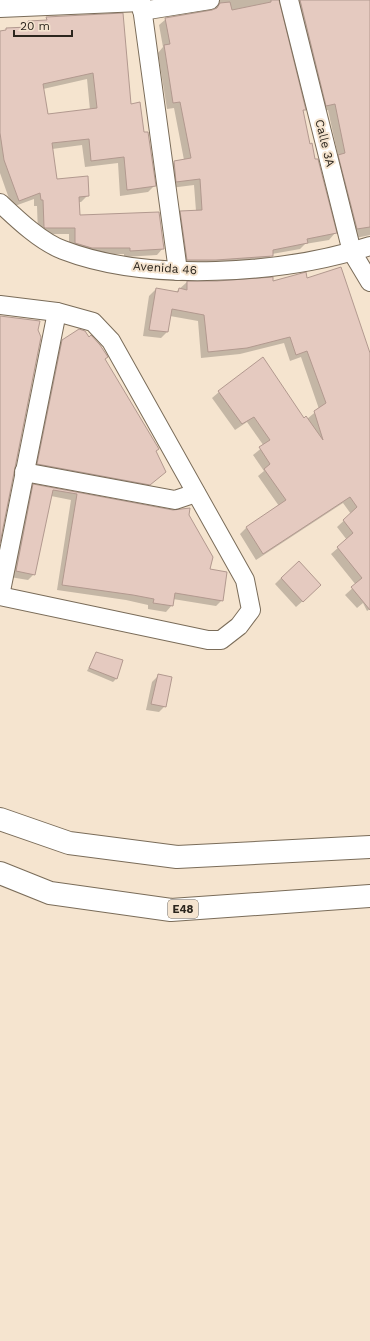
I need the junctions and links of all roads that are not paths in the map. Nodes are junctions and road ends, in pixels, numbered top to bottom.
1 (210, 0) edge
2 (289, 0) edge
3 (40, 3) edge
4 (141, 4) edge
5 (0, 8) edge
6 (0, 203) edge
7 (370, 246) edge
8 (352, 252) junction
9 (178, 271) junction
10 (370, 282) edge
11 (0, 305) edge
12 (57, 312) junction
13 (24, 472) junction
14 (196, 493) junction
15 (0, 596) edge
16 (0, 819) edge
17 (370, 847) edge
18 (0, 872) edge
19 (370, 896) edge

1 - 4 street
2 - 8 street, Calle 3A
3 - 4 street
3 - 5 street
4 - 9 street
6 - 9 street, Avenida 46
7 - 8 street, Avenida 46
8 - 9 street, Avenida 46
8 - 10 street, Calle 3A
11 - 12 street
12 - 13 street
12 - 14 street
13 - 14 street
13 - 15 street
14 - 15 street
16 - 17 main road
18 - 19 main road, E48

